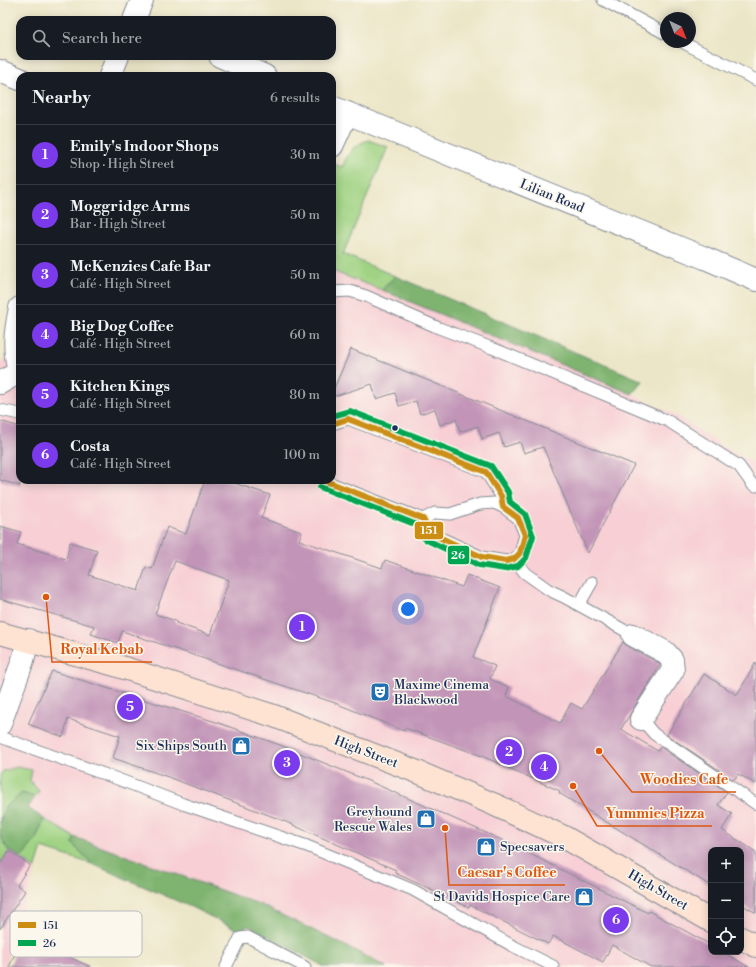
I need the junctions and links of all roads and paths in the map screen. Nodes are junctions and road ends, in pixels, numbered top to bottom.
1 (142, 0) edge
2 (603, 0) edge
3 (136, 16) edge
4 (660, 31) edge
5 (694, 48) edge
6 (116, 60) edge
7 (226, 60) edge
8 (0, 71) edge
9 (241, 71) edge
10 (112, 72) edge
11 (16, 77) edge
12 (756, 80) edge
13 (340, 110) edge
14 (336, 128) edge
15 (756, 280) edge
16 (336, 292) edge
17 (16, 316) edge
18 (7, 334) edge
19 (16, 358) edge
20 (16, 374) edge
21 (0, 383) edge
22 (0, 410) edge
23 (16, 413) edge
24 (336, 423) edge
25 (333, 484) edge
26 (756, 486) edge
27 (503, 507) junction
28 (422, 519) junction
29 (514, 559) junction
30 (592, 582) dead end
31 (579, 605) junction
32 (0, 633) edge
33 (633, 635) joint
34 (28, 640) junction
35 (641, 719) joint
36 (0, 724) edge
37 (0, 737) edge
38 (756, 804) edge
39 (709, 919) edge
40 (744, 940) edge
41 (756, 946) edge
42 (553, 966) dead end
43 (226, 967) edge
44 (305, 967) edge

1 - 3 street
2 - 4 lane
5 - 12 lane
6 - 10 street
7 - 9 street
8 - 11 street
13 - 14 street, Lilian Road
13 - 15 street, Lilian Road
16 - 26 lane
17 - 18 street
18 - 19 street
20 - 21 street
22 - 23 lane
24 - 27 lane
25 - 28 lane
27 - 28 lane
27 - 29 lane
28 - 29 lane
29 - 31 lane
30 - 31 lane
31 - 33 lane
32 - 34 main road, High Street
33 - 35 street
34 - 36 street
34 - 39 main road, High Street
35 - 38 lane
37 - 42 lane
40 - 41 main road
43 - 44 lane

